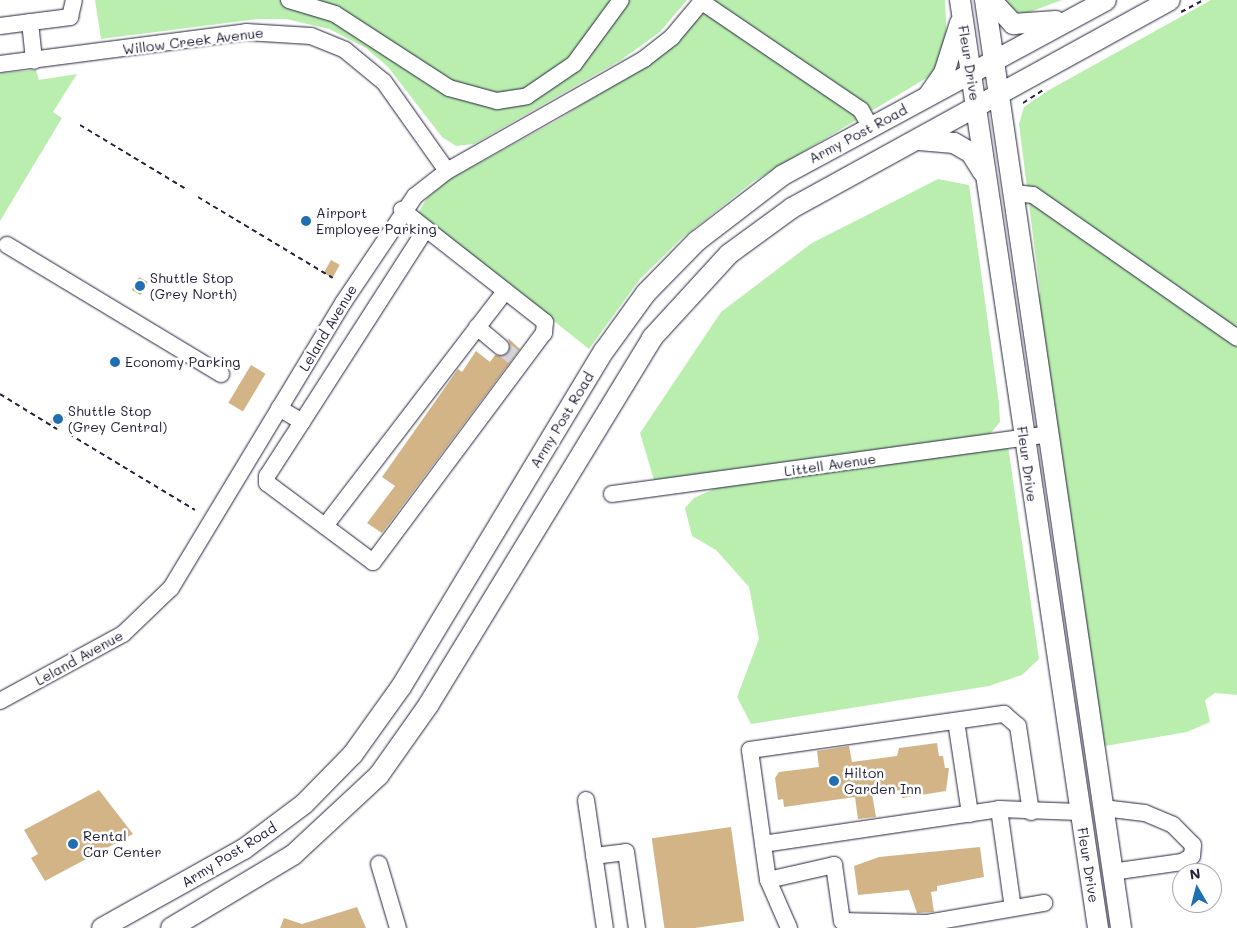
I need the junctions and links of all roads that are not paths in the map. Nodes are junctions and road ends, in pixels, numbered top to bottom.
1 (74, 0) edge
2 (289, 0) edge
3 (621, 0) edge
4 (984, 0) edge
5 (991, 0) edge
6 (1106, 0) edge
7 (1170, 0) edge
8 (702, 1) edge
9 (961, 8) edge
10 (1072, 18) junction
11 (30, 22) junction
12 (0, 26) edge
13 (34, 61) junction
14 (994, 62) junction
15 (0, 64) edge
16 (971, 74) junction
17 (999, 95) junction
18 (926, 98) junction
19 (976, 108) junction
20 (871, 128) junction
21 (917, 140) junction
22 (447, 171) junction
23 (987, 181) junction
24 (1014, 192) junction
25 (402, 210) junction
26 (426, 229) junction
27 (7, 245) dead end
28 (505, 290) junction
29 (477, 327) junction
30 (1237, 338) edge
31 (501, 347) tunnel mouth
32 (221, 374) dead end
33 (280, 408) junction
34 (302, 422) junction
35 (1048, 434) junction
36 (1024, 438) junction
37 (612, 494) dead end
38 (325, 526) junction
39 (0, 701) edge
40 (956, 721) junction
41 (586, 800) dead end
42 (1103, 808) junction
43 (999, 809) junction
44 (1031, 812) junction
45 (1080, 812) junction
46 (970, 814) junction
47 (763, 844) junction
48 (594, 856) junction
49 (379, 864) dead end
50 (1112, 872) junction
51 (768, 880) junction
52 (1044, 903) dead end
53 (1013, 908) junction
54 (948, 923) edge
55 (102, 928) edge
56 (171, 928) edge
57 (398, 928) edge
58 (605, 928) edge
59 (637, 928) edge
60 (789, 928) edge
61 (1098, 928) edge
62 (1120, 928) edge

1 - 11 street
2 - 3 street
4 - 14 main road, Fleur Drive
5 - 10 main road
6 - 10 main road, Army Post Road
7 - 17 main road
8 - 20 street
8 - 22 street, Leland Avenue
9 - 16 main road, Fleur Drive
9 - 18 main road
10 - 14 main road, Army Post Road
11 - 12 street
11 - 13 street
13 - 15 street, Willow Creek Avenue
13 - 22 street, Willow Creek Avenue
14 - 16 main road, Army Post Road
14 - 17 main road, Fleur Drive
16 - 18 main road, Army Post Road
16 - 19 main road, Fleur Drive
17 - 19 main road
17 - 24 main road, Fleur Drive
18 - 20 main road, Army Post Road
19 - 21 main road
19 - 23 main road, Fleur Drive
20 - 55 main road, Army Post Road
21 - 23 main road
21 - 56 main road
22 - 25 street, Leland Avenue
23 - 36 main road, Fleur Drive
24 - 30 street
24 - 35 main road, Fleur Drive
25 - 26 street
25 - 33 street, Leland Avenue
26 - 28 street
26 - 34 street
27 - 32 street
28 - 29 street
28 - 38 street
29 - 31 street
29 - 38 street
33 - 34 street
33 - 39 street, Leland Avenue
34 - 38 street
35 - 36 street, Littell Avenue
35 - 42 main road, Fleur Drive
36 - 37 street, Littell Avenue
36 - 45 main road, Fleur Drive
40 - 44 street
40 - 46 street
40 - 47 street
41 - 48 street
42 - 45 main road
42 - 50 main road, Fleur Drive
42 - 50 street
43 - 44 street
43 - 46 street
43 - 53 street
44 - 45 street
45 - 61 main road, Fleur Drive
46 - 47 street
47 - 51 street
48 - 58 street
48 - 59 street
49 - 57 street
50 - 62 main road, Fleur Drive
51 - 54 street
51 - 60 street
52 - 53 street
53 - 54 street

